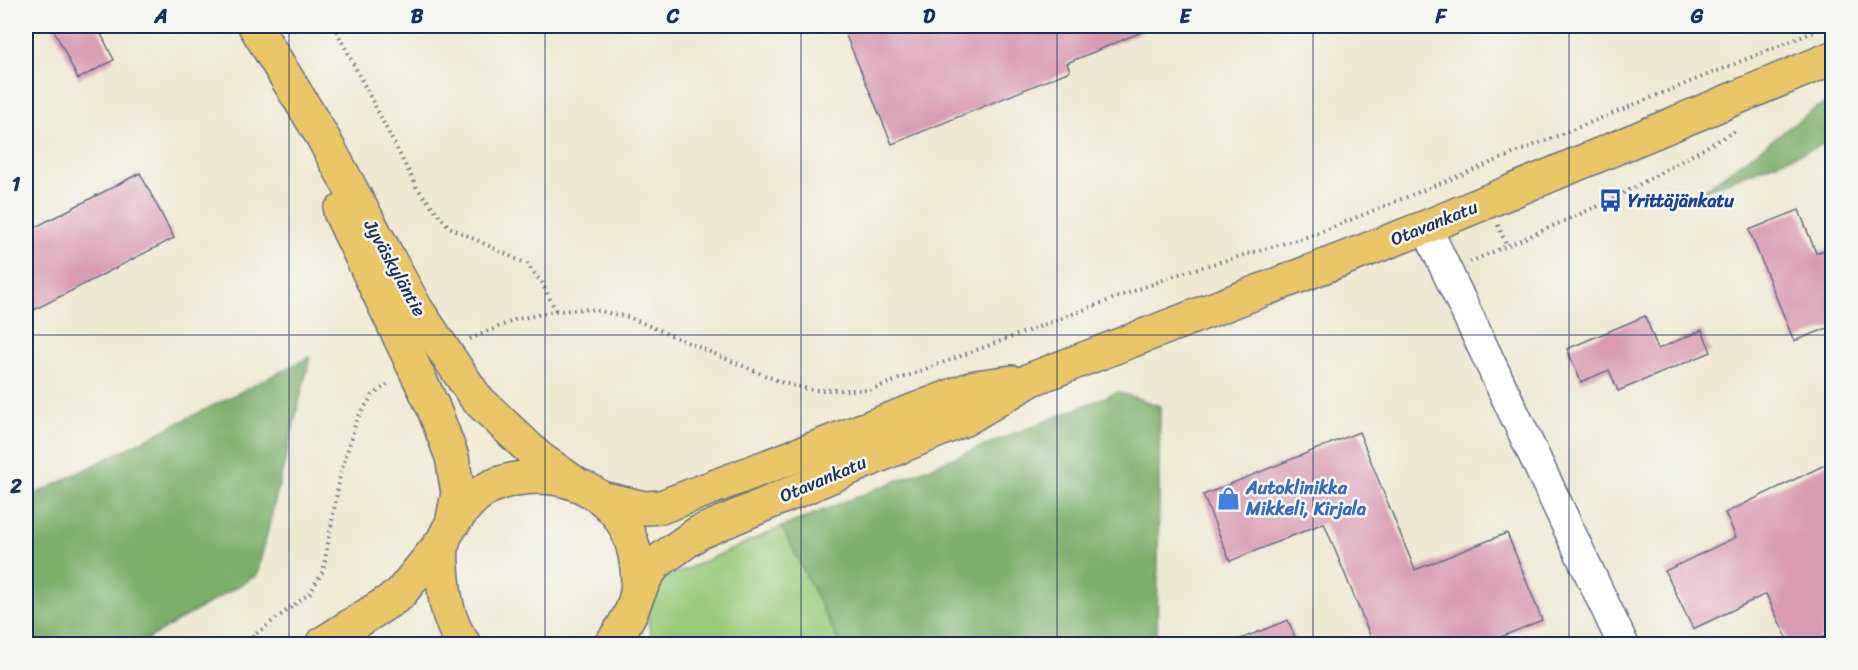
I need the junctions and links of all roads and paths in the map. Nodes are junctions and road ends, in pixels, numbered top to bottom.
1 (254, 26) edge
2 (334, 26) edge
3 (1828, 26) edge
4 (1833, 58) edge
5 (1744, 126) dead end
6 (1426, 227) junction
7 (1449, 274) junction
8 (556, 311) junction
9 (466, 341) dead end
10 (397, 377) dead end
11 (1032, 379) junction
12 (572, 481) junction
13 (601, 498) junction
14 (446, 533) junction
15 (635, 601) junction
16 (252, 636) junction
17 (615, 642) edge
18 (235, 645) edge
19 (256, 645) edge
20 (322, 645) edge
21 (464, 645) edge
22 (1623, 645) edge

1 - 12 main road, Jyväskyläntie
1 - 14 main road, Jyväskyläntie
2 - 8 path
3 - 8 path
4 - 6 main road, Otavankatu
5 - 7 path
6 - 7 street
6 - 11 main road, Otavankatu
7 - 22 street
8 - 9 path
10 - 16 path
11 - 13 main road, Otavankatu
11 - 15 main road, Otavankatu
12 - 13 main road, Jyväskyläntie
12 - 14 main road
13 - 15 main road
14 - 20 main road
14 - 21 main road
15 - 17 main road, Otavankatu
16 - 18 path
16 - 19 path

